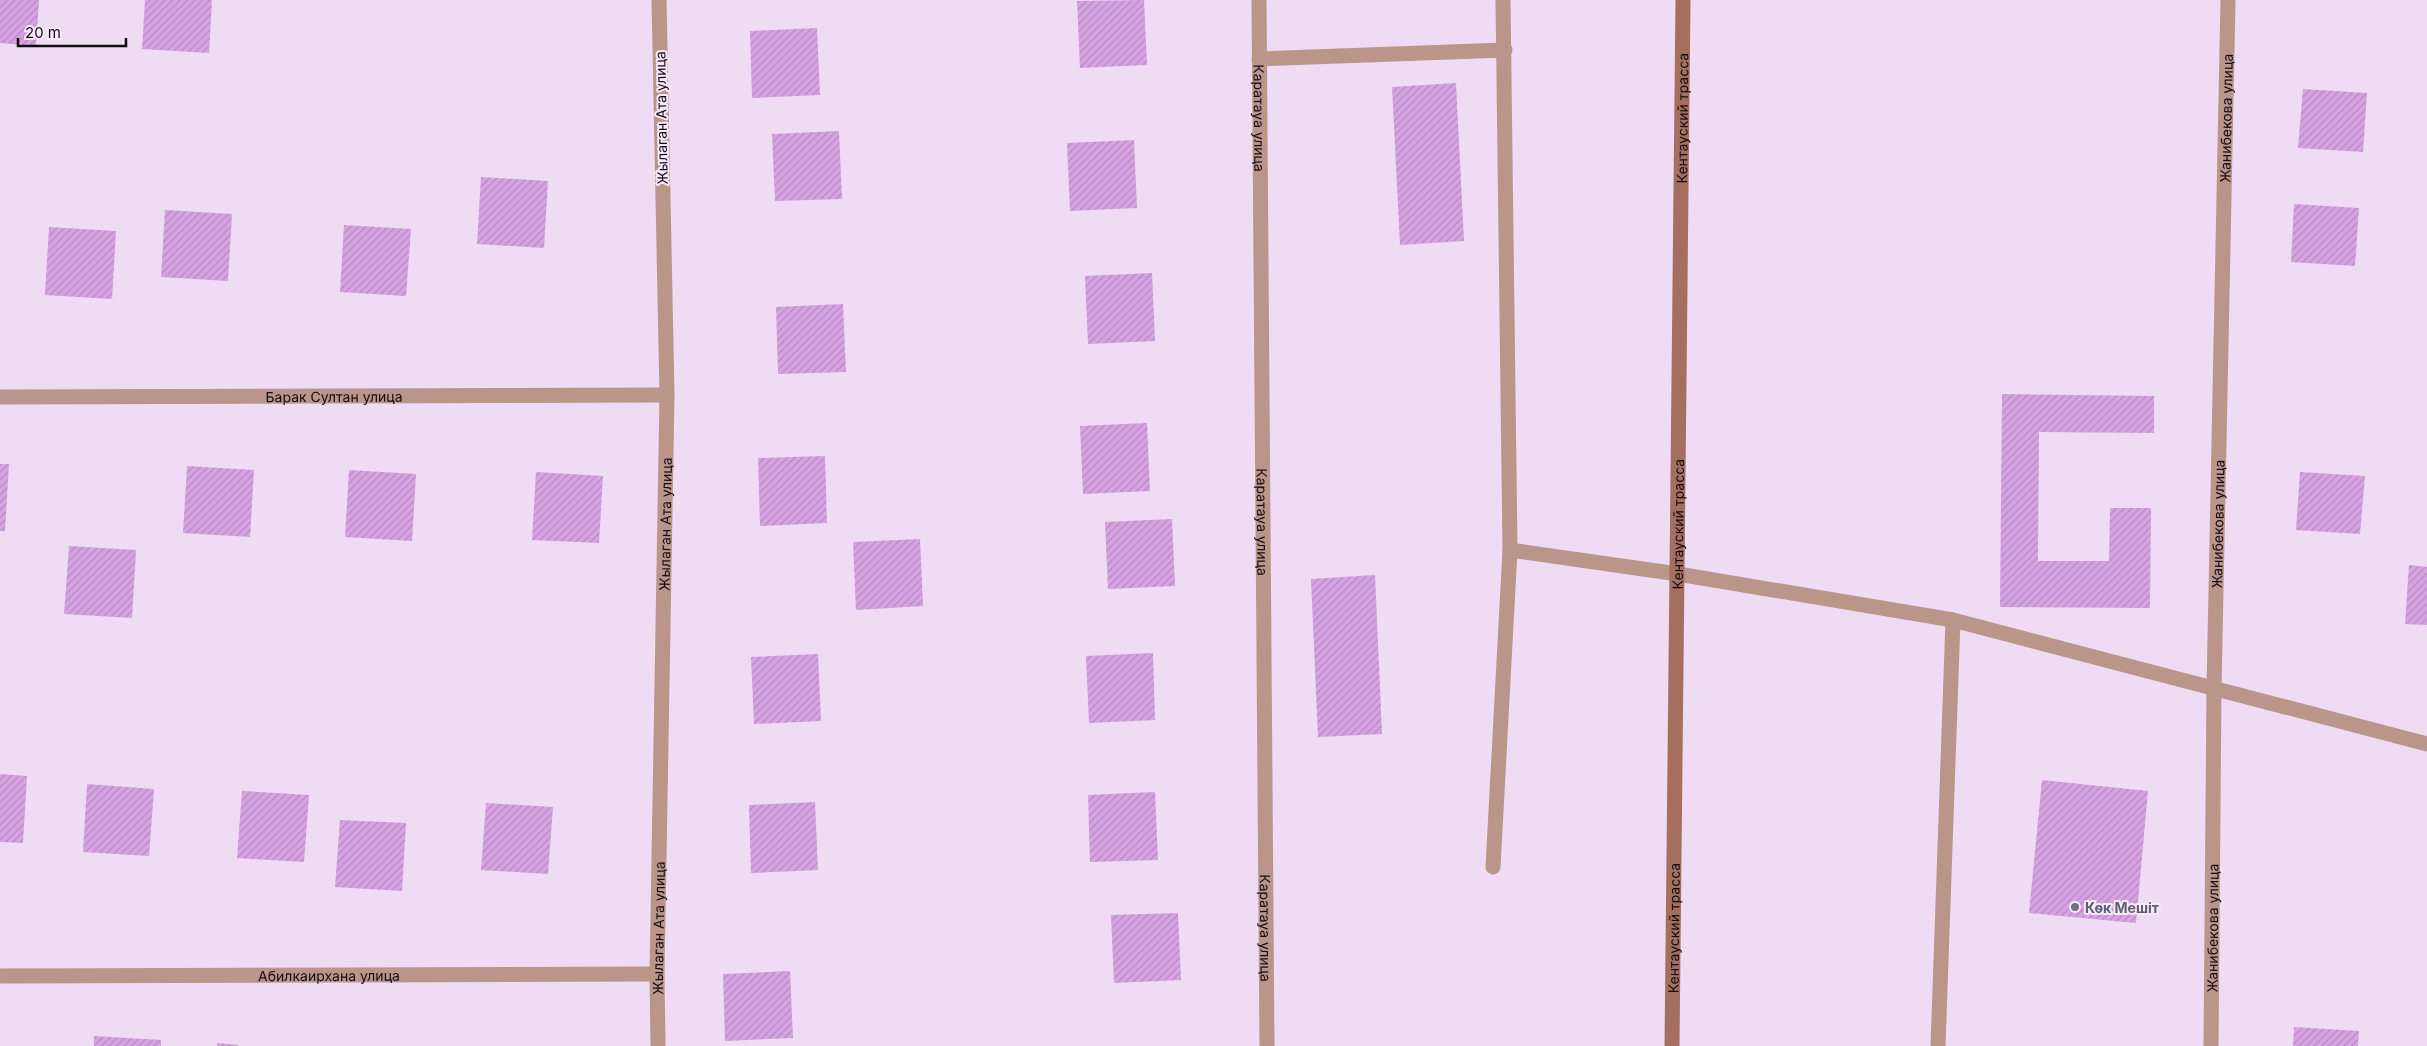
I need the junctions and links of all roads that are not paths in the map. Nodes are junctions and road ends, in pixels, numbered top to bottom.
1 (659, 0) edge
2 (1259, 0) edge
3 (1503, 0) edge
4 (1683, 0) edge
5 (2228, 0) edge
6 (1505, 50) junction
7 (1259, 59) junction
8 (667, 395) junction
9 (0, 397) edge
10 (1510, 550) junction
11 (1678, 574) junction
12 (1953, 620) junction
13 (2214, 689) junction
14 (2427, 744) edge
15 (1493, 867) dead end
16 (657, 974) junction
17 (0, 976) edge
18 (658, 1046) edge
19 (1267, 1046) edge
20 (1672, 1046) edge
21 (1938, 1046) edge
22 (2211, 1046) edge

1 - 8 street, Жылаган Ата улица
2 - 7 street, Каратауа улица
3 - 6 street
4 - 11 main road, Кентауский трасса
5 - 13 street, Жанибекова улица
6 - 7 street
6 - 10 street
7 - 19 street, Каратауа улица
8 - 9 street, Барак Султан улица
8 - 16 street, Жылаган Ата улица
10 - 11 street
10 - 15 street
11 - 12 street
11 - 20 main road, Кентауский трасса
12 - 13 street
12 - 21 street
13 - 14 street
13 - 22 street, Жанибекова улица
16 - 17 street, Абилкаирхана улица
16 - 18 street, Жылаган Ата улица

